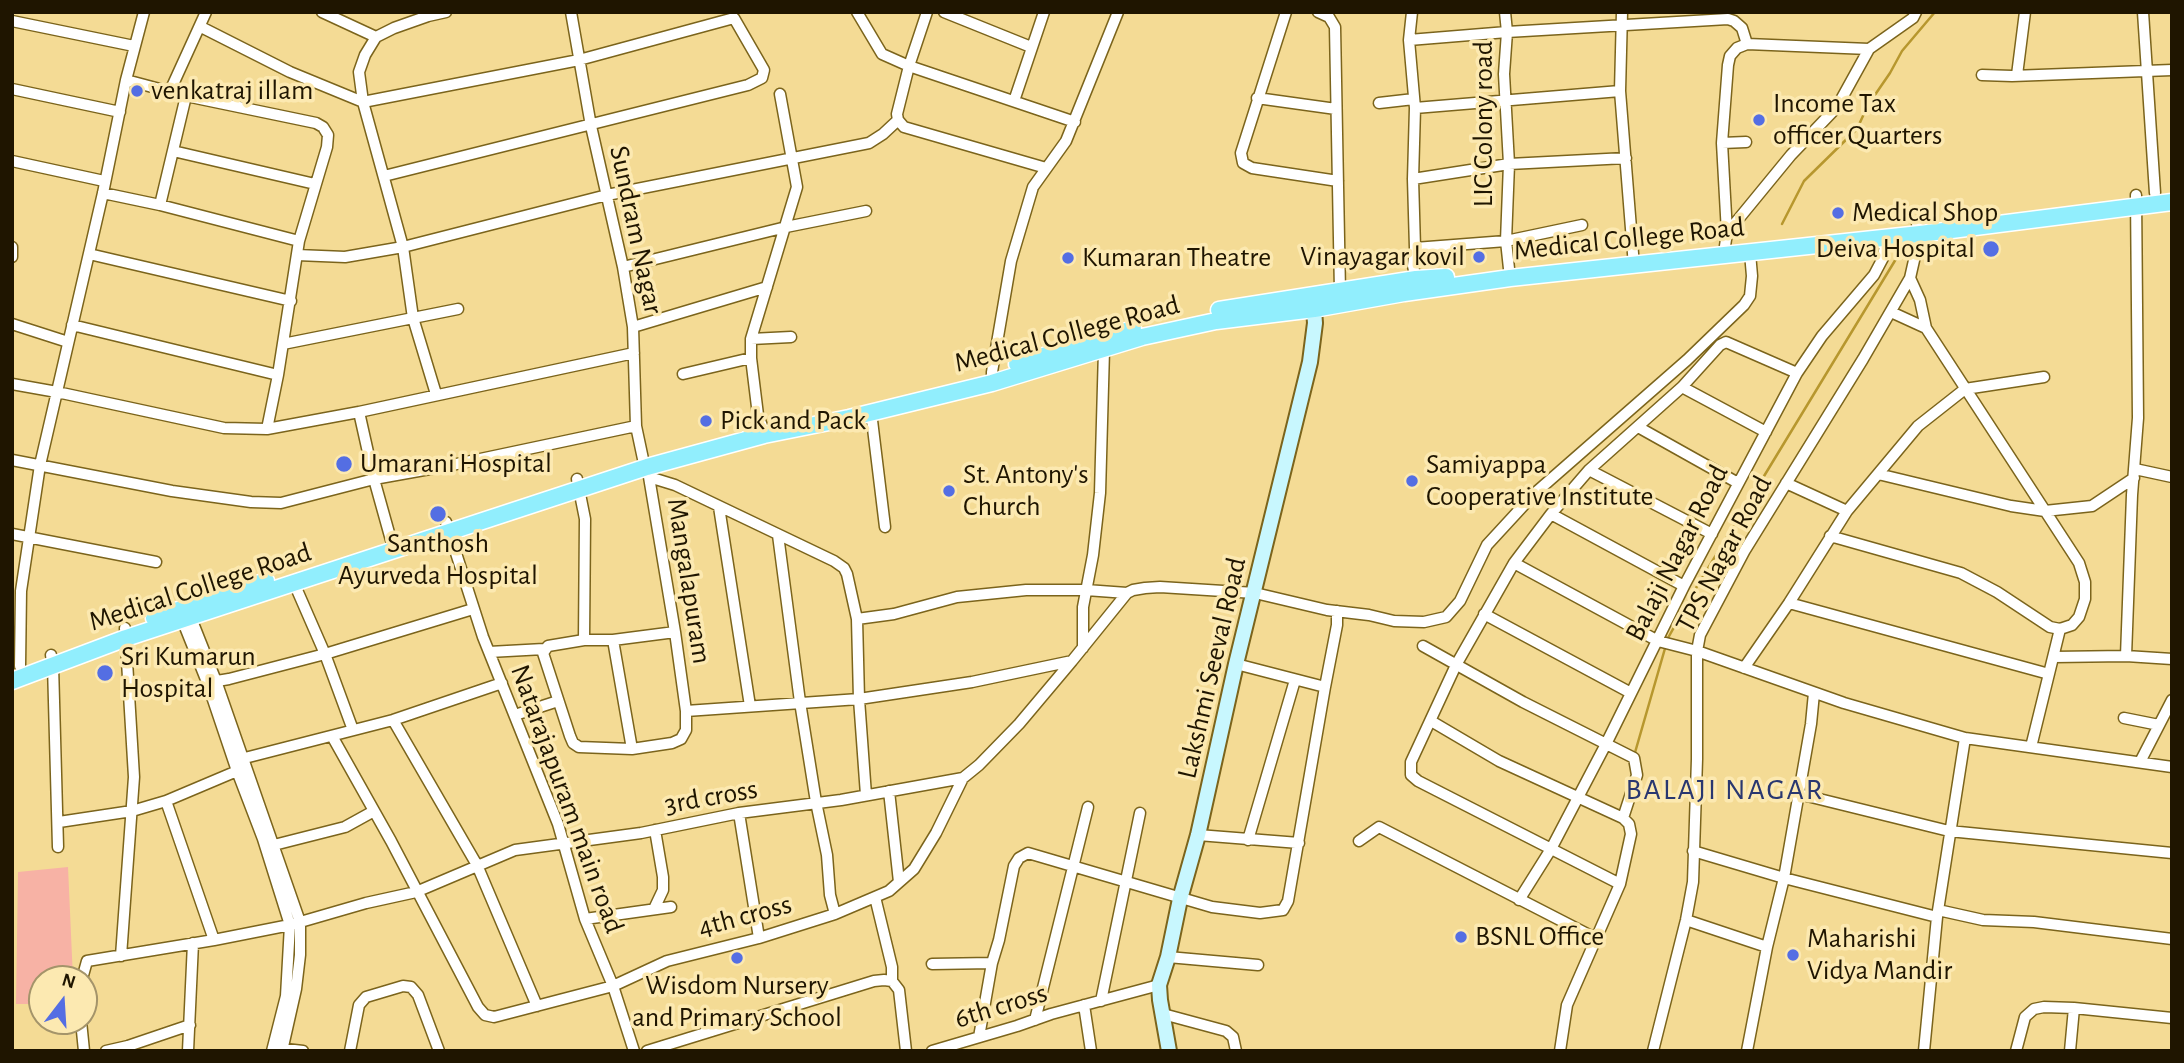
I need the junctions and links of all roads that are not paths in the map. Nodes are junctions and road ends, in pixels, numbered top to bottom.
1 (144, 12) edge
2 (206, 12) edge
3 (323, 12) edge
4 (446, 12) edge
5 (571, 12) edge
6 (858, 12) edge
7 (927, 12) edge
8 (944, 12) edge
9 (1044, 12) edge
10 (1118, 12) edge
11 (1286, 12) edge
12 (1318, 12) edge
13 (1412, 12) edge
14 (1505, 12) edge
15 (1622, 12) edge
16 (1916, 12) edge
17 (2025, 12) edge
18 (2143, 12) edge
19 (427, 14) edge
20 (1729, 16) edge
21 (12, 21) edge
22 (1621, 26) junction
23 (201, 27) junction
24 (1507, 32) junction
25 (376, 37) junction
26 (1409, 40) junction
27 (1747, 44) junction
28 (134, 46) junction
29 (1031, 47) junction
30 (1869, 49) junction
31 (579, 60) junction
32 (909, 66) junction
33 (2146, 70) junction
34 (2172, 70) edge
35 (1982, 75) dead end
36 (2017, 75) junction
37 (126, 80) junction
38 (12, 89) edge
39 (1620, 91) junction
40 (170, 92) junction
41 (780, 93) dead end
42 (186, 96) junction
43 (1257, 98) junction
44 (1506, 99) junction
45 (1014, 101) junction
46 (363, 102) junction
47 (1379, 103) dead end
48 (1414, 104) junction
49 (1336, 109) junction
50 (120, 112) junction
51 (898, 120) junction
52 (1075, 122) junction
53 (590, 126) junction
54 (1746, 142) dead end
55 (1722, 143) junction
56 (173, 151) junction
57 (792, 158) junction
58 (1626, 158) junction
59 (12, 161) edge
60 (1509, 164) junction
61 (1046, 168) junction
62 (384, 176) junction
63 (1413, 179) junction
64 (104, 181) junction
65 (1338, 181) junction
66 (315, 184) junction
67 (2164, 192) edge
68 (103, 193) junction
69 (607, 195) junction
70 (2136, 201) junction
71 (2172, 202) edge
72 (160, 205) junction
73 (866, 211) dead end
74 (1582, 225) dead end
75 (786, 227) junction
76 (1914, 229) junction
77 (1890, 233) junction
78 (1726, 239) junction
79 (299, 241) junction
80 (1506, 241) junction
81 (12, 247) edge
82 (403, 247) junction
83 (1415, 248) junction
84 (1750, 253) junction
85 (89, 254) junction
86 (297, 255) junction
87 (12, 257) edge
88 (1634, 260) junction
89 (623, 267) junction
90 (1509, 273) junction
91 (1910, 278) junction
92 (1416, 279) junction
93 (767, 288) junction
94 (1340, 292) junction
95 (290, 302) junction
96 (1313, 303) junction
97 (458, 309) dead end
98 (1891, 312) junction
99 (1215, 316) junction
100 (413, 318) junction
101 (12, 324) edge
102 (72, 325) junction
103 (633, 327) junction
104 (1926, 328) junction
105 (791, 337) dead end
106 (751, 339) junction
107 (68, 342) junction
108 (283, 344) junction
109 (1104, 350) junction
110 (634, 352) junction
111 (751, 358) junction
112 (1797, 373) junction
113 (278, 374) junction
114 (683, 374) dead end
115 (992, 377) junction
116 (2044, 377) dead end
117 (12, 384) edge
118 (1682, 387) junction
119 (1965, 389) junction
120 (57, 392) junction
121 (436, 394) junction
122 (359, 412) junction
123 (872, 412) junction
124 (636, 426) junction
125 (762, 426) junction
126 (1638, 427) junction
127 (267, 429) junction
128 (1766, 432) junction
129 (12, 460) edge
130 (40, 465) junction
131 (646, 468) junction
132 (1589, 470) junction
133 (1878, 474) junction
134 (2134, 474) junction
135 (2172, 477) edge
136 (374, 479) junction
137 (1786, 482) junction
138 (579, 484) junction
139 (1738, 484) junction
140 (719, 507) junction
141 (1847, 511) junction
142 (2045, 511) junction
143 (1551, 514) junction
144 (447, 527) junction
145 (885, 527) dead end
146 (12, 534) edge
147 (1712, 534) junction
148 (778, 535) junction
149 (1830, 536) junction
150 (29, 537) junction
151 (391, 540) junction
152 (156, 562) dead end
153 (1514, 563) junction
154 (295, 583) junction
155 (1684, 586) junction
156 (1086, 590) junction
157 (1127, 593) junction
158 (1255, 593) junction
159 (1789, 603) junction
160 (473, 609) junction
161 (1337, 611) junction
162 (1484, 614) junction
163 (184, 616) junction
164 (857, 619) junction
165 (2060, 629) junction
166 (675, 632) junction
167 (126, 633) junction
168 (584, 640) junction
169 (613, 640) junction
170 (1661, 641) junction
171 (1423, 646) dead end
172 (1083, 648) junction
173 (544, 649) junction
174 (1698, 651) junction
175 (489, 652) junction
176 (325, 654) junction
177 (2126, 656) junction
178 (2054, 657) junction
179 (2172, 659) edge
180 (52, 660) junction
181 (1072, 661) junction
182 (1236, 664) junction
183 (1455, 665) junction
184 (1744, 668) junction
185 (15, 672) edge
186 (2049, 674) junction
187 (1294, 680) junction
188 (212, 682) junction
189 (502, 683) junction
190 (1325, 687) junction
191 (1631, 693) junction
192 (1814, 693) junction
193 (859, 699) junction
194 (2172, 700) edge
195 (558, 701) junction
196 (800, 702) junction
197 (750, 706) junction
198 (686, 711) junction
199 (515, 715) junction
200 (2124, 718) dead end
201 (393, 720) junction
202 (1431, 721) junction
203 (2158, 725) junction
204 (354, 730) junction
205 (332, 736) junction
206 (1965, 738) junction
207 (1606, 744) junction
208 (2031, 747) junction
209 (632, 749) junction
210 (2140, 762) junction
211 (237, 763) junction
212 (2172, 767) edge
213 (963, 778) junction
214 (888, 791) junction
215 (1799, 793) junction
216 (866, 795) junction
217 (1578, 798) junction
218 (166, 801) junction
219 (816, 802) junction
220 (1088, 807) dead end
221 (132, 811) junction
222 (374, 811) junction
223 (739, 813) junction
224 (1140, 814) dead end
225 (1623, 818) junction
226 (59, 822) junction
227 (656, 830) junction
228 (1949, 831) junction
229 (1198, 835) junction
230 (1248, 840) junction
231 (1359, 841) dead end
232 (564, 843) junction
233 (1298, 844) junction
234 (58, 846) dead end
235 (270, 846) junction
236 (1551, 849) junction
237 (1693, 851) junction
238 (2172, 853) edge
239 (477, 865) junction
240 (1072, 866) junction
241 (1784, 878) junction
242 (1125, 881) junction
243 (899, 882) junction
244 (1620, 884) junction
245 (416, 892) junction
246 (875, 897) junction
247 (1180, 899) junction
248 (1519, 900) junction
249 (671, 907) dead end
250 (654, 909) junction
251 (835, 914) junction
252 (1937, 914) junction
253 (585, 919) junction
254 (1686, 920) junction
255 (295, 924) junction
256 (759, 938) junction
257 (1597, 939) junction
258 (2172, 939) edge
259 (214, 940) junction
260 (193, 943) junction
261 (1767, 947) junction
262 (121, 956) junction
263 (1168, 957) junction
264 (992, 963) junction
265 (932, 964) dead end
266 (86, 965) edge
267 (1258, 965) dead end
268 (892, 981) junction
269 (1159, 985) junction
270 (614, 986) junction
271 (1101, 1001) junction
272 (1084, 1004) junction
273 (537, 1006) junction
274 (2074, 1008) junction
275 (1163, 1014) junction
276 (2172, 1018) edge
277 (1035, 1020) junction
278 (190, 1025) junction
279 (979, 1037) junction
280 (278, 1049) edge
281 (106, 1051) edge
282 (188, 1051) edge
283 (303, 1051) edge
284 (350, 1051) edge
285 (439, 1051) edge
286 (634, 1051) edge
287 (647, 1051) edge
288 (906, 1051) edge
289 (932, 1051) edge
290 (1091, 1051) edge
291 (1169, 1051) edge
292 (1236, 1051) edge
293 (1560, 1051) edge
294 (1653, 1051) edge
295 (1747, 1051) edge
296 (1924, 1051) edge
297 (2016, 1051) edge
298 (2070, 1051) edge

1 - 28 street
2 - 23 street
3 - 25 street
4 - 19 street
5 - 31 street, Sundram Nagar
6 - 32 street
7 - 32 street
8 - 29 street
9 - 29 street
10 - 52 street
11 - 43 street
12 - 49 street
13 - 26 street
14 - 24 street, LIC Colony road
15 - 22 street
16 - 30 street
17 - 36 street
18 - 33 street
19 - 25 street
20 - 22 street
20 - 27 street
21 - 28 street
22 - 24 street
22 - 39 street
23 - 40 street
23 - 46 street
24 - 26 street
24 - 44 street, LIC Colony road
25 - 46 street
26 - 48 street
27 - 30 street
27 - 55 street
28 - 37 street
29 - 45 street
30 - 78 street
31 - 46 street
31 - 53 street, Sundram Nagar
31 - 53 street
32 - 45 street
32 - 51 street
33 - 34 street
33 - 36 street
33 - 67 street
35 - 36 street
37 - 40 street
37 - 50 street
38 - 50 street
39 - 44 street
39 - 58 street
40 - 42 street
41 - 57 street
42 - 56 street
42 - 66 street
43 - 49 street
43 - 65 street
44 - 48 street
44 - 60 street, LIC Colony road
45 - 52 street
46 - 62 street
47 - 48 street
48 - 63 street
49 - 65 street
50 - 64 street
51 - 57 street
51 - 61 street
52 - 61 street
53 - 62 street
53 - 69 street, Sundram Nagar
54 - 55 street
55 - 78 street
56 - 66 street
56 - 72 street
57 - 69 street
57 - 75 street
58 - 60 street
58 - 88 street
59 - 64 street
60 - 63 street
60 - 80 street, LIC Colony road
61 - 115 street
62 - 82 street
63 - 83 street
64 - 68 street
65 - 94 street
66 - 79 street
67 - 70 main road, Medical College Road
68 - 72 street
68 - 85 street
69 - 82 street
69 - 89 street, Sundram Nagar
70 - 71 main road, Medical College Road
70 - 76 main road, Medical College Road
70 - 134 street
72 - 79 street
73 - 75 street
74 - 80 street
75 - 89 street
75 - 93 street
76 - 77 main road, Medical College Road
76 - 91 street, TPS Nagar Road
77 - 78 main road, Medical College Road
77 - 84 main road, Medical College Road
77 - 112 street, Balaji Nagar Road
78 - 88 main road, Medical College Road
79 - 86 street
80 - 83 street
80 - 90 street, LIC Colony road
81 - 87 street
82 - 86 street
82 - 100 street
83 - 92 street
84 - 88 main road, Medical College Road
84 - 161 street
85 - 95 street
85 - 102 street
86 - 95 street
88 - 90 main road, Medical College Road
89 - 103 street, Sundram Nagar
90 - 92 main road, Medical College Road
90 - 96 main road, Medical College Road
91 - 98 street, TPS Nagar Road
91 - 104 street
92 - 94 main road, Medical College Road
93 - 103 street
93 - 106 street
94 - 96 main road, Medical College Road
95 - 108 street
96 - 99 main road, Medical College Road
96 - 158 street, Lakshmi Seeval Road
97 - 100 street
98 - 104 street
98 - 137 street, TPS Nagar Road
99 - 109 main road, Medical College Road
99 - 115 main road, Medical College Road
100 - 108 street
100 - 121 street
101 - 107 street
102 - 107 street
102 - 113 street
103 - 110 street, Sundram Nagar
104 - 119 street
105 - 106 street
106 - 111 street
107 - 120 street
108 - 113 street
109 - 115 main road, Medical College Road
109 - 156 street
110 - 121 street
110 - 124 street, Sundram Nagar
111 - 114 street
111 - 125 street
112 - 118 street
112 - 128 street, Balaji Nagar Road
113 - 127 street
115 - 123 main road, Medical College Road
115 - 125 main road, Medical College Road
116 - 119 street
117 - 120 street
118 - 126 street
118 - 128 street
119 - 133 street
119 - 142 street
120 - 127 street
120 - 130 street
121 - 122 street
122 - 127 street
122 - 136 street
123 - 131 main road, Medical College Road
123 - 145 street
124 - 131 street, Sundram Nagar
124 - 136 street
125 - 131 main road, Medical College Road
126 - 132 street
126 - 139 street
128 - 139 street, Balaji Nagar Road
129 - 130 street
130 - 136 street
130 - 150 street
131 - 138 main road, Medical College Road
131 - 140 street
131 - 166 street, Mangalapuram
132 - 143 street
132 - 147 street
133 - 141 street
133 - 142 street
134 - 135 street
134 - 142 street
134 - 177 street
136 - 151 street
137 - 141 street
137 - 174 street, TPS Nagar Road
138 - 144 main road, Medical College Road
138 - 168 street
139 - 147 street, Balaji Nagar Road
140 - 148 street
140 - 197 street
141 - 149 street
142 - 165 street
143 - 153 street
143 - 155 street
144 - 151 main road, Medical College Road
144 - 154 main road, Medical College Road
144 - 160 street, Natarajapuram main road
146 - 150 street
147 - 155 street, Balaji Nagar Road
148 - 164 street
148 - 196 street
149 - 159 street
149 - 165 street
150 - 152 street
150 - 185 street
151 - 163 main road, Medical College Road
153 - 162 street
153 - 170 street
154 - 163 main road, Medical College Road
154 - 176 street
155 - 170 street, Balaji Nagar Road
156 - 157 street
156 - 164 street
156 - 172 street
157 - 158 street
157 - 172 street
158 - 161 street
158 - 182 street, Lakshmi Seeval Road
159 - 184 street
159 - 186 street
160 - 175 street, Natarajapuram main road
160 - 176 street
161 - 190 street
162 - 183 street
162 - 191 street
163 - 167 main road, Medical College Road
163 - 188 street
164 - 193 street
165 - 178 street
166 - 169 street
166 - 198 street, Mangalapuram
167 - 180 main road, Medical College Road
167 - 221 street
168 - 169 street
168 - 173 street
169 - 209 street
170 - 174 street
170 - 191 street, Balaji Nagar Road
171 - 183 street
172 - 181 street
173 - 175 street
173 - 195 street
174 - 184 street
174 - 237 street, TPS Nagar Road
175 - 189 street, Natarajapuram main road
176 - 188 street
176 - 204 street
177 - 178 street
177 - 179 street
178 - 186 street
180 - 185 main road, Medical College Road
180 - 226 street
181 - 193 street
181 - 213 street
182 - 187 street
182 - 229 street, Lakshmi Seeval Road
183 - 202 street
183 - 207 street
184 - 192 street
186 - 208 street
187 - 190 street
187 - 230 street
188 - 211 street
189 - 199 street, Natarajapuram main road
189 - 201 street
190 - 233 street
191 - 207 street, Balaji Nagar Road
192 - 206 street
192 - 215 street
193 - 196 street
193 - 216 street
194 - 203 street
195 - 199 street
195 - 209 street
196 - 197 street
196 - 219 street
197 - 198 street
198 - 209 street
199 - 232 street, Natarajapuram main road
200 - 203 street
201 - 204 street
201 - 239 street
202 - 217 street
202 - 236 street
203 - 210 street
204 - 205 street
205 - 211 street
205 - 222 street
206 - 208 street
206 - 228 street
207 - 217 street, Balaji Nagar Road
207 - 225 street
208 - 210 street
210 - 212 street
211 - 218 street
211 - 235 street
213 - 214 street, 3rd cross
213 - 243 street, 4th cross
214 - 216 street, 3rd cross
214 - 243 street
215 - 228 street
215 - 241 street
216 - 219 street, 3rd cross
217 - 225 street
217 - 236 street, Balaji Nagar Road
218 - 221 street
218 - 259 street
219 - 223 street, 3rd cross
219 - 251 street
220 - 240 street
221 - 226 street
221 - 262 street
222 - 235 street
222 - 245 street
223 - 227 street, 3rd cross
223 - 256 street
224 - 242 street
225 - 244 street
226 - 234 street
227 - 232 street, 3rd cross
227 - 250 street
228 - 238 street
228 - 252 street
229 - 230 street
229 - 247 street, Lakshmi Seeval Road
230 - 233 street
231 - 248 street
232 - 239 street, 3rd cross
232 - 253 street, Natarajapuram main road
233 - 247 street
235 - 255 street
236 - 244 street
236 - 248 street, Balaji Nagar Road
237 - 241 street
237 - 254 street, TPS Nagar Road
239 - 245 street, 3rd cross
239 - 273 street
240 - 242 street
240 - 264 street
240 - 277 street
241 - 252 street
241 - 261 street
242 - 247 street
242 - 271 street
243 - 246 street, 4th cross
244 - 257 street
245 - 255 street, 3rd cross
245 - 273 street, 4th cross
246 - 251 street, 4th cross
246 - 268 street
247 - 263 street, Lakshmi Seeval Road
248 - 257 street
249 - 250 street
250 - 253 street
251 - 256 street, 4th cross
252 - 258 street
252 - 296 street
253 - 270 street, Natarajapuram main road
254 - 261 street
254 - 294 street, TPS Nagar Road
255 - 259 street, 3rd cross
255 - 280 street
256 - 270 street, 4th cross
257 - 293 street
259 - 260 street, 3rd cross
260 - 262 street, 3rd cross
260 - 278 street
261 - 295 street
262 - 266 street, 3rd cross
263 - 267 street
263 - 269 street, Lakshmi Seeval Road
264 - 265 street
264 - 279 street
268 - 287 street
268 - 288 street
269 - 271 street, 6th cross
269 - 275 street, Lakshmi Seeval Road
270 - 273 street, 4th cross
270 - 286 street, Natarajapuram main road
271 - 272 street, 6th cross
272 - 277 street, 6th cross
272 - 290 street
274 - 276 street
274 - 297 street
274 - 298 street
275 - 291 street, Lakshmi Seeval Road
275 - 292 street
277 - 279 street, 6th cross
278 - 281 street
278 - 282 street
279 - 289 street, 6th cross
280 - 283 street
284 - 285 street

